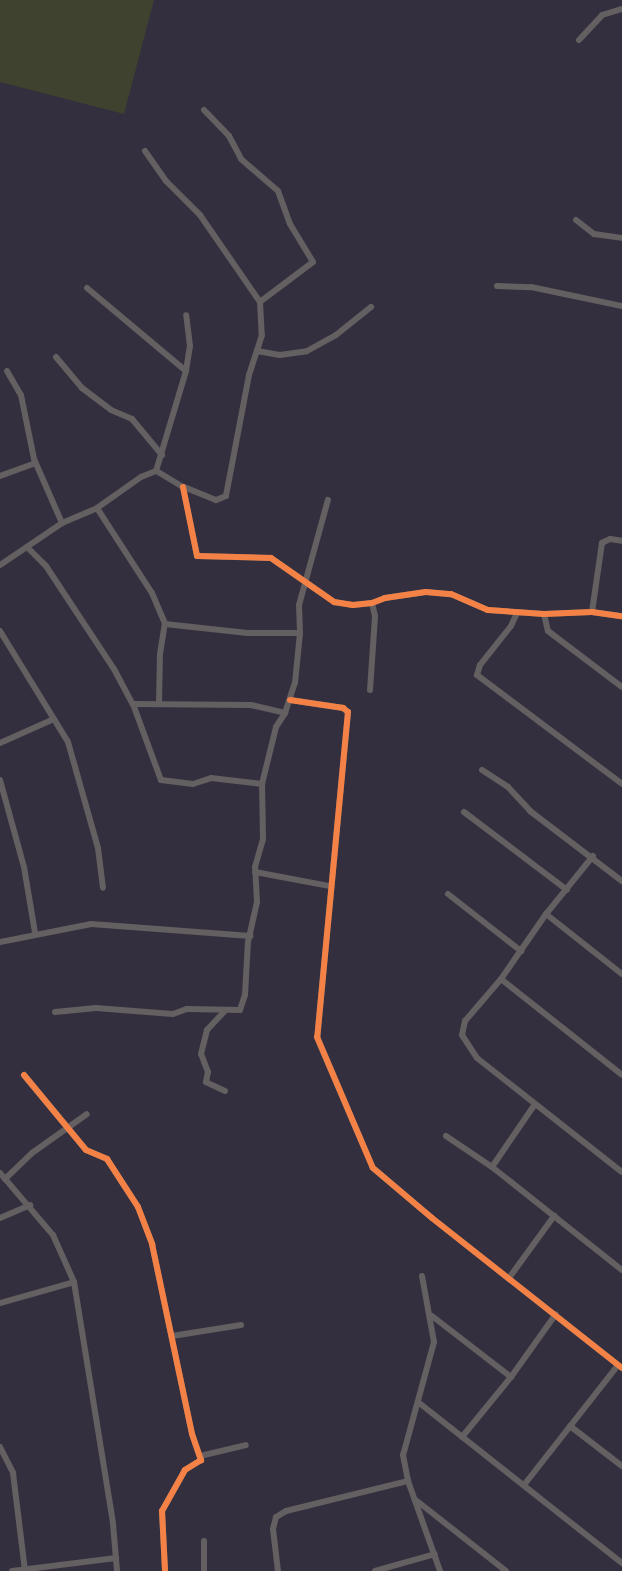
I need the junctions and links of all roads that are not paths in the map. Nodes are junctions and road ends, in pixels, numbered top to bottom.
1 (622, 9) edge
2 (579, 40) dead end
3 (204, 110) dead end
4 (145, 151) dead end
5 (576, 220) dead end
6 (622, 238) edge
7 (497, 286) dead end
8 (87, 288) dead end
9 (260, 302) junction
10 (622, 306) edge
11 (371, 307) dead end
12 (186, 315) dead end
13 (257, 351) junction
14 (56, 357) dead end
15 (7, 371) dead end
16 (186, 371) junction
17 (162, 455) junction
18 (36, 463) junction
19 (156, 471) junction
20 (0, 476) edge
21 (183, 488) junction
22 (328, 500) dead end
23 (97, 508) junction
24 (62, 524) junction
25 (622, 540) edge
26 (27, 547) junction
27 (0, 565) edge
28 (305, 580) junction
29 (372, 603) junction
30 (592, 612) junction
31 (517, 613) junction
32 (544, 614) junction
33 (622, 616) edge
34 (165, 624) junction
35 (0, 631) edge
36 (300, 633) junction
37 (621, 685) edge
38 (370, 690) dead end
39 (290, 700) junction
40 (133, 704) junction
41 (159, 704) junction
42 (285, 713) junction
43 (54, 718) junction
44 (0, 743) edge
45 (482, 770) dead end
46 (0, 780) edge
47 (262, 784) junction
48 (622, 784) edge
49 (464, 812) dead end
50 (593, 856) junction
51 (255, 872) junction
52 (622, 880) edge
53 (329, 886) junction
54 (103, 888) dead end
55 (567, 890) junction
56 (448, 894) dead end
57 (546, 914) junction
58 (35, 933) junction
59 (251, 936) junction
60 (0, 942) edge
61 (521, 951) junction
62 (622, 974) edge
63 (501, 979) junction
64 (225, 1011) junction
65 (56, 1012) dead end
66 (24, 1075) dead end
67 (622, 1075) edge
68 (224, 1091) dead end
69 (535, 1104) junction
70 (87, 1114) dead end
71 (66, 1126) junction
72 (446, 1136) dead end
73 (492, 1167) junction
74 (622, 1172) edge
75 (2, 1176) edge
76 (30, 1205) junction
77 (554, 1216) junction
78 (0, 1218) edge
79 (622, 1270) edge
80 (422, 1276) dead end
81 (509, 1278) junction
82 (74, 1282) junction
83 (0, 1303) edge
84 (556, 1314) junction
85 (432, 1316) junction
86 (241, 1325) dead end
87 (172, 1336) junction
88 (620, 1366) edge
89 (511, 1377) junction
90 (418, 1402) junction
91 (570, 1426) junction
92 (462, 1436) junction
93 (246, 1445) dead end
94 (0, 1447) edge
95 (200, 1456) junction
96 (622, 1466) edge
97 (408, 1481) junction
98 (524, 1485) junction
99 (416, 1501) junction
100 (204, 1541) dead end
101 (435, 1554) junction
102 (116, 1558) junction
103 (622, 1563) edge
104 (25, 1570) edge
105 (12, 1571) edge
106 (117, 1571) edge
107 (165, 1571) edge
108 (204, 1571) edge
109 (278, 1571) edge
110 (375, 1571) edge
111 (440, 1571) edge
112 (506, 1571) edge

1 - 2 street
3 - 9 street
4 - 9 street
5 - 6 street
7 - 10 street
8 - 16 street
9 - 13 street
11 - 13 street
12 - 16 street
13 - 21 street
14 - 17 street
15 - 18 street
16 - 17 street
17 - 19 street
18 - 20 street
18 - 24 street
19 - 21 street
19 - 23 street
21 - 28 street
22 - 28 street
23 - 24 street
23 - 34 street
24 - 26 street
25 - 30 street
26 - 27 street
26 - 40 street
28 - 29 street
28 - 36 street
29 - 31 street
29 - 38 street
30 - 32 street
30 - 33 street
31 - 32 street
31 - 48 street
32 - 37 street
34 - 36 street
34 - 41 street
35 - 43 street
36 - 39 street
39 - 42 street
39 - 53 street
40 - 41 street
40 - 47 street
41 - 42 street
42 - 47 street
43 - 44 street
43 - 54 street
45 - 50 street
46 - 58 street
47 - 51 street
49 - 55 street
50 - 52 street
50 - 55 street
51 - 53 street
51 - 59 street
53 - 81 street
55 - 57 street
56 - 61 street
57 - 61 street
57 - 62 street
58 - 59 street
58 - 60 street
59 - 64 street
61 - 63 street
63 - 67 street
63 - 69 street
64 - 65 street
64 - 68 street
66 - 71 street
69 - 73 street
69 - 74 street
70 - 71 street
71 - 75 street
71 - 87 street
72 - 73 street
73 - 77 street
75 - 76 street
76 - 78 street
76 - 82 street
77 - 79 street
77 - 81 street
80 - 85 street
81 - 84 street
82 - 83 street
82 - 102 street
84 - 88 street
84 - 89 street
85 - 89 street
85 - 90 street
86 - 87 street
87 - 95 street
88 - 91 street
89 - 92 street
90 - 92 street
90 - 97 street
91 - 96 street
91 - 98 street
92 - 98 street
93 - 95 street
94 - 104 street
95 - 107 street
97 - 99 street
97 - 109 street
98 - 103 street
99 - 101 street
99 - 112 street
100 - 108 street
101 - 110 street
101 - 111 street
102 - 104 street
102 - 106 street
104 - 105 street

